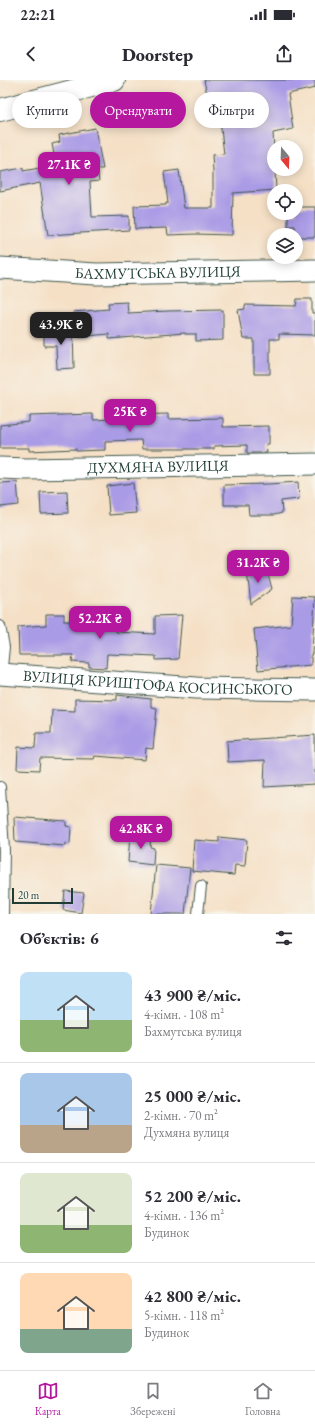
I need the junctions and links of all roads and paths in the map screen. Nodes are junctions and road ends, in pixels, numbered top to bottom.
1 (114, 80) edge
2 (0, 110) edge
3 (0, 268) edge
4 (315, 270) edge
5 (315, 464) edge
6 (0, 468) edge
7 (0, 626) edge
8 (1, 676) edge
9 (315, 690) edge
10 (0, 786) edge
11 (201, 886) dead end
12 (3, 914) edge
13 (198, 914) edge

1 - 2 street
3 - 4 street, БАХМУТСЬКА ВУЛИЦЯ
5 - 6 street, ДУХМЯНА ВУЛИЦЯ
7 - 8 lane
8 - 9 street, ВУЛИЦЯ КРИШТОФА КОСИНСЬКОГО
10 - 12 lane
11 - 13 lane

